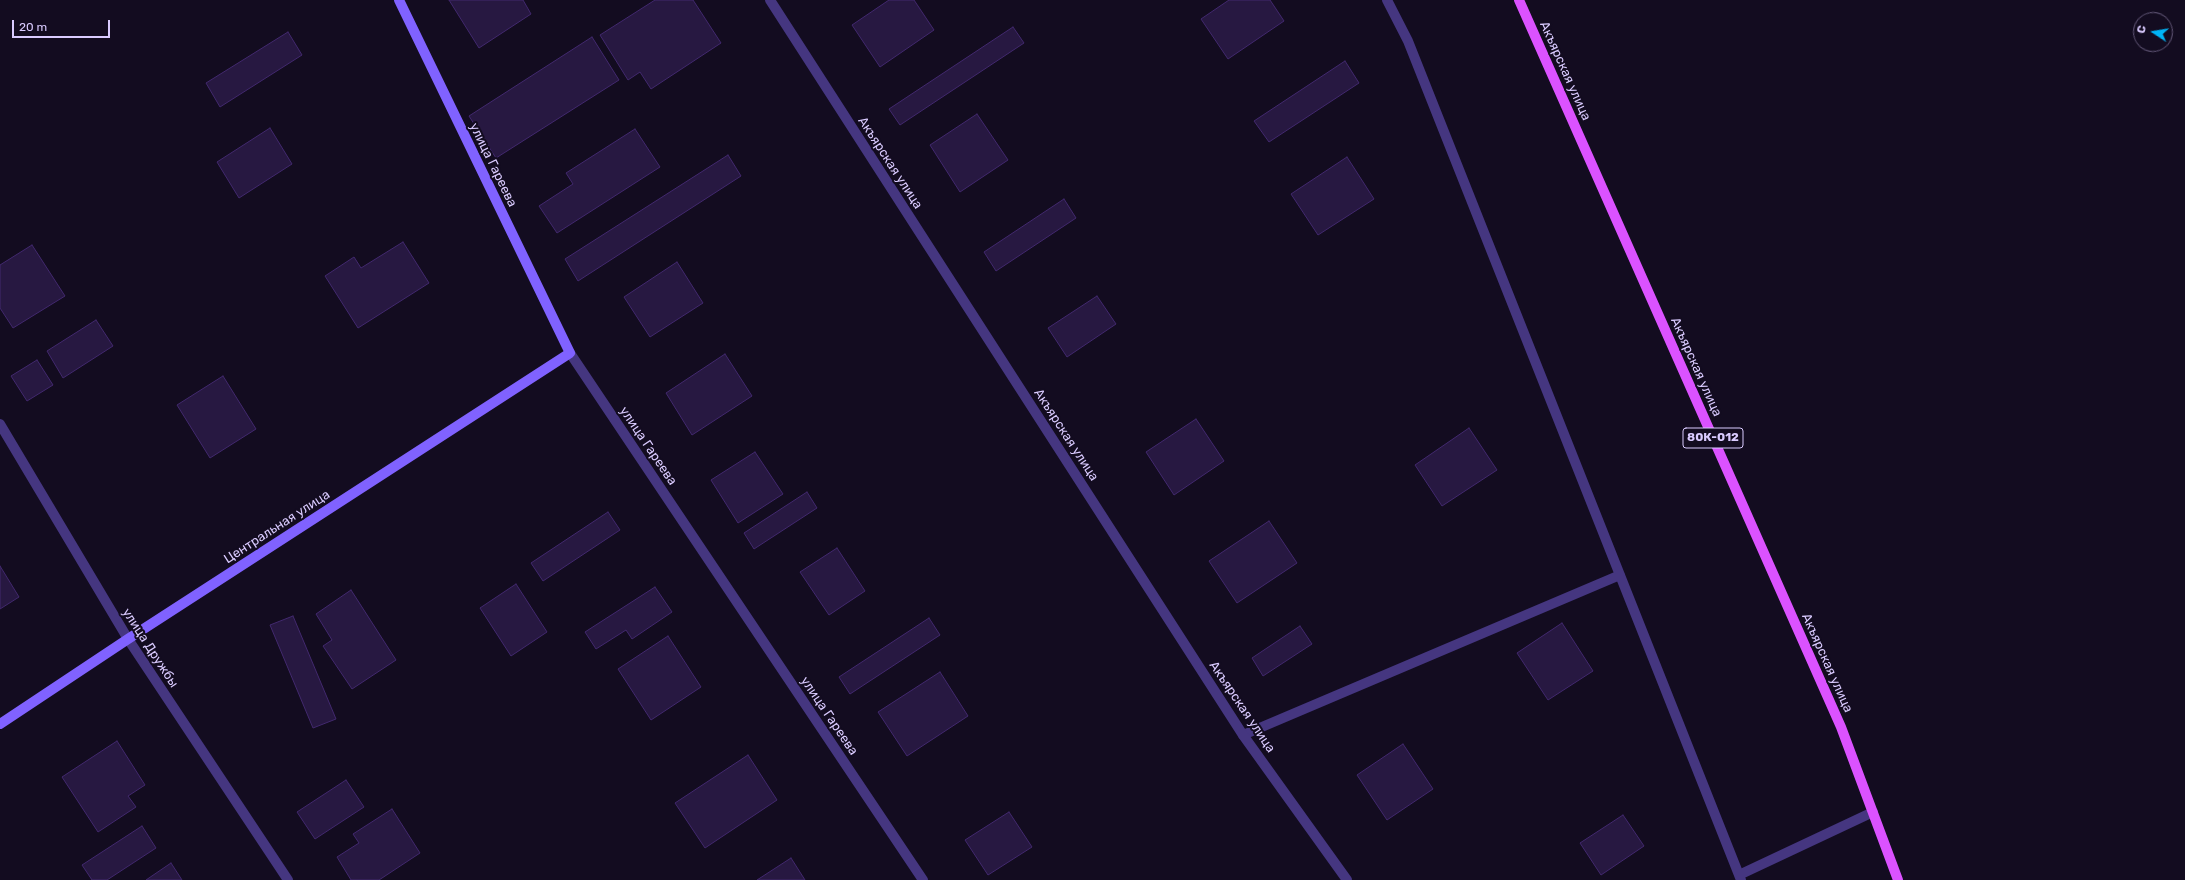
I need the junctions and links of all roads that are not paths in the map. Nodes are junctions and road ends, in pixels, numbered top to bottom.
1 (399, 0) edge
2 (770, 0) edge
3 (1386, 0) edge
4 (1519, 0) edge
5 (570, 353) junction
6 (0, 424) edge
7 (1620, 575) junction
8 (128, 639) junction
9 (0, 724) edge
10 (1243, 735) junction
11 (1873, 812) junction
12 (1740, 878) edge
13 (288, 880) edge
14 (924, 880) edge
15 (1347, 880) edge
16 (1898, 880) edge

1 - 5 street, улица Гареева
2 - 10 street, Акъярская улица
3 - 7 street
4 - 11 main road, Акъярская улица / 80К-012
5 - 8 street, Центральная улица
5 - 14 street, улица Гареева
6 - 8 street, улица Дружбы
7 - 10 street
7 - 12 street
8 - 9 street, Центральная улица
8 - 13 street, улица Дружбы
10 - 15 street, Акъярская улица
11 - 12 street
11 - 16 main road, Акъярская улица / 80К-012

